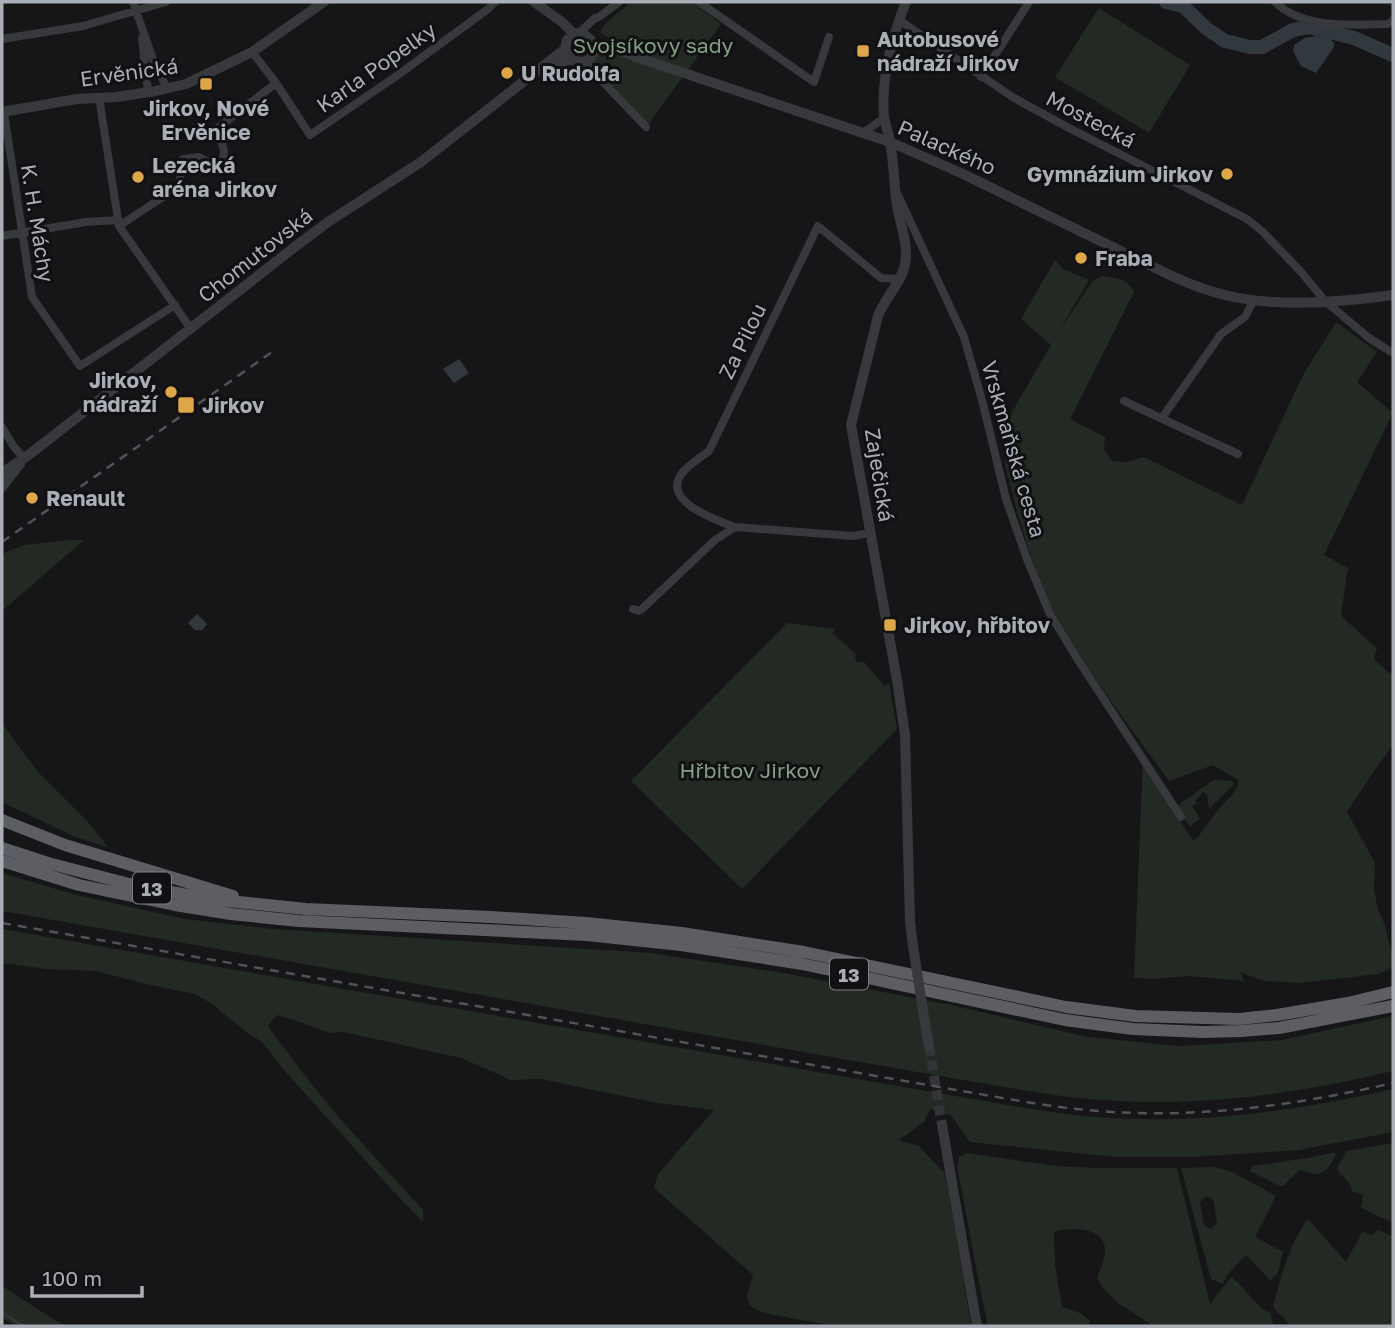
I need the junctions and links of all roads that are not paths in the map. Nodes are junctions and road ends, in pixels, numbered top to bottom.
1 (133, 2) edge
2 (166, 2) edge
3 (324, 2) edge
4 (495, 2) edge
5 (534, 2) edge
6 (619, 2) edge
7 (699, 2) edge
8 (906, 2) edge
9 (1029, 2) edge
10 (1275, 2) edge
11 (136, 11) junction
12 (599, 17) junction
13 (899, 20) junction
14 (1393, 20) edge
15 (140, 25) junction
16 (577, 34) junction
17 (829, 37) dead end
18 (2, 39) edge
19 (592, 41) junction
20 (566, 46) junction
21 (252, 52) junction
22 (588, 58) junction
23 (642, 59) junction
24 (571, 60) junction
25 (535, 72) junction
26 (981, 76) junction
27 (276, 83) junction
28 (167, 88) junction
29 (148, 92) junction
30 (99, 97) junction
31 (3, 112) edge
32 (884, 118) junction
33 (646, 127) dead end
34 (863, 133) junction
35 (890, 142) junction
36 (895, 189) junction
37 (119, 223) junction
38 (21, 233) junction
39 (2, 236) edge
40 (899, 279) junction
41 (1393, 295) edge
42 (1254, 300) junction
43 (1325, 301) junction
44 (175, 305) junction
45 (191, 329) junction
46 (1393, 353) edge
47 (1124, 401) dead end
48 (1162, 418) junction
49 (2, 428) edge
50 (1238, 454) dead end
51 (24, 458) junction
52 (2, 473) edge
53 (2, 487) edge
54 (735, 527) junction
55 (870, 533) junction
56 (633, 609) dead end
57 (1181, 817) dead end
58 (2, 820) edge
59 (2, 848) edge
60 (2, 862) edge
61 (306, 909) junction
62 (1393, 992) edge
63 (1393, 1006) edge
64 (929, 1046) tunnel mouth
65 (942, 1125) tunnel mouth
66 (977, 1326) edge

1 - 11 street
2 - 11 street
3 - 21 street, Ervěnická
4 - 27 street, Karla Popelky
5 - 16 street
5 - 20 street
6 - 12 street, Chomutovská
7 - 17 street
8 - 13 street, Zaječická
9 - 26 street
10 - 14 street
11 - 15 street
11 - 18 street
12 - 16 street, Chomutovská
12 - 19 street, Chomutovská
13 - 26 street, Mostecká
13 - 32 street, Zaječická
15 - 28 street
15 - 29 street
16 - 19 street
16 - 20 street, Chomutovská
19 - 22 street, Chomutovská
19 - 23 street, Palackého
20 - 24 street
20 - 25 street, Chomutovská
21 - 27 street
21 - 28 street, Ervěnická
22 - 23 street, Palackého
22 - 24 street, Chomutovská
22 - 33 street
23 - 34 street, Palackého
24 - 25 street, Chomutovská
25 - 45 street, Chomutovská
26 - 43 street, Mostecká
27 - 37 street
28 - 29 street, Ervěnická
29 - 30 street, Ervěnická
30 - 31 street, Ervěnická
30 - 37 street
31 - 38 street, K. H. Máchy
32 - 34 street
32 - 35 street, Zaječická
34 - 35 street, Palackého
35 - 36 street, Zaječická
35 - 42 street, Palackého
36 - 40 street, Zaječická
36 - 57 street, Vrskmaňská cesta
37 - 38 street
37 - 44 street
38 - 39 street
38 - 44 street, K. H. Máchy
40 - 54 street, Za Pilou
40 - 55 street, Zaječická
41 - 43 street, Palackého
42 - 43 street, Palackého
42 - 48 street
43 - 46 street, Mostecká
44 - 45 street
45 - 51 street, Chomutovská
47 - 48 street
48 - 50 street
49 - 51 street
51 - 52 street, Chomutovská
51 - 53 street
54 - 55 street
54 - 56 street
55 - 64 street, Zaječická, bridge
58 - 61 highway
59 - 61 highway, 13
60 - 63 highway, 13
61 - 62 highway, 13
65 - 66 street

